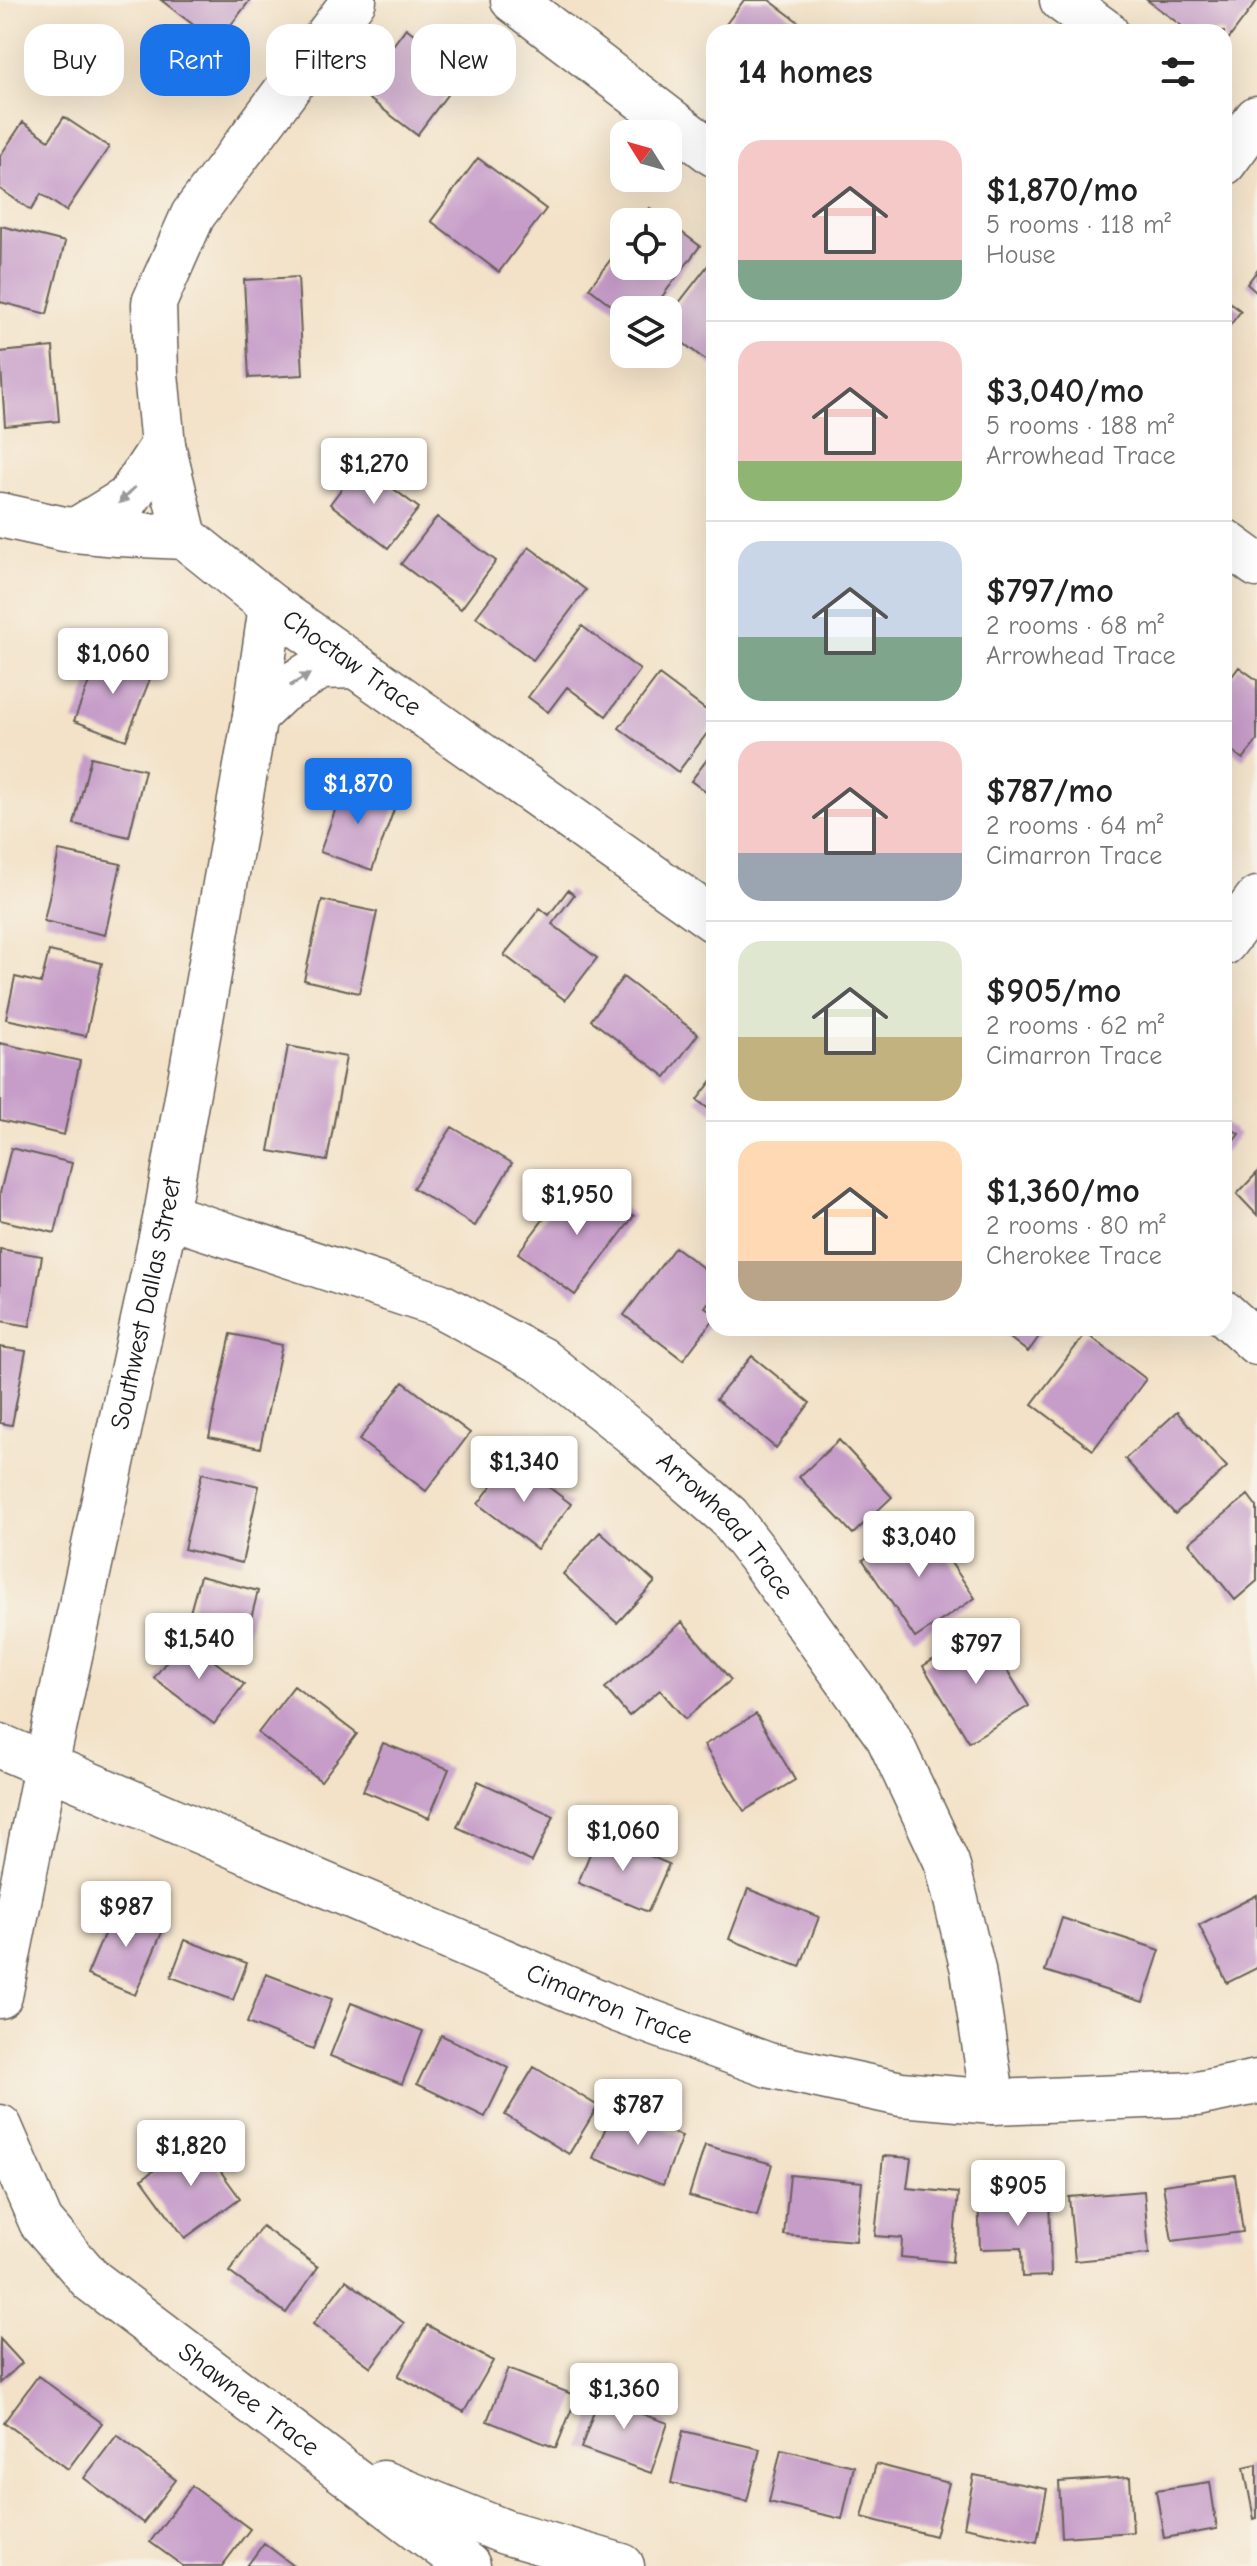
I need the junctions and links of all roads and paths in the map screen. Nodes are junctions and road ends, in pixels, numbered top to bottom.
1 (354, 0) edge
2 (513, 0) edge
3 (1062, 0) edge
4 (1095, 24) edge
5 (706, 148) edge
6 (163, 445) junction
7 (0, 515) edge
8 (76, 530) junction
9 (185, 537) junction
10 (1232, 547) edge
11 (1257, 565) edge
12 (271, 606) junction
13 (355, 666) junction
14 (255, 716) junction
15 (1257, 899) edge
16 (706, 914) edge
17 (1232, 932) edge
18 (166, 1215) junction
19 (1232, 1320) edge
20 (1257, 1343) edge
21 (0, 1746) edge
22 (46, 1766) junction
23 (0, 1996) edge
24 (1257, 2082) edge
25 (993, 2102) junction
26 (0, 2127) edge
27 (329, 2461) junction
28 (468, 2566) edge
29 (622, 2566) edge

1 - 6 street
2 - 5 street
3 - 4 street
6 -> 8 street
6 - 9 street
7 - 8 street
8 - 9 street
9 - 12 street, Choctaw Trace
10 - 11 street
12 - 13 street, Choctaw Trace
12 - 14 street, Southwest Dallas Street
14 -> 13 street
13 - 16 street, Choctaw Trace
14 - 18 street, Southwest Dallas Street
15 - 17 street
18 - 22 street, Southwest Dallas Street
18 - 25 street, Arrowhead Trace
19 - 20 street
21 - 22 street, Cimarron Trace
22 - 23 street, Southwest Dallas Street
22 - 25 street, Cimarron Trace
24 - 25 street, Cimarron Trace
26 - 27 street, Shawnee Trace
27 - 28 street, Shawnee Trace
27 - 29 street

